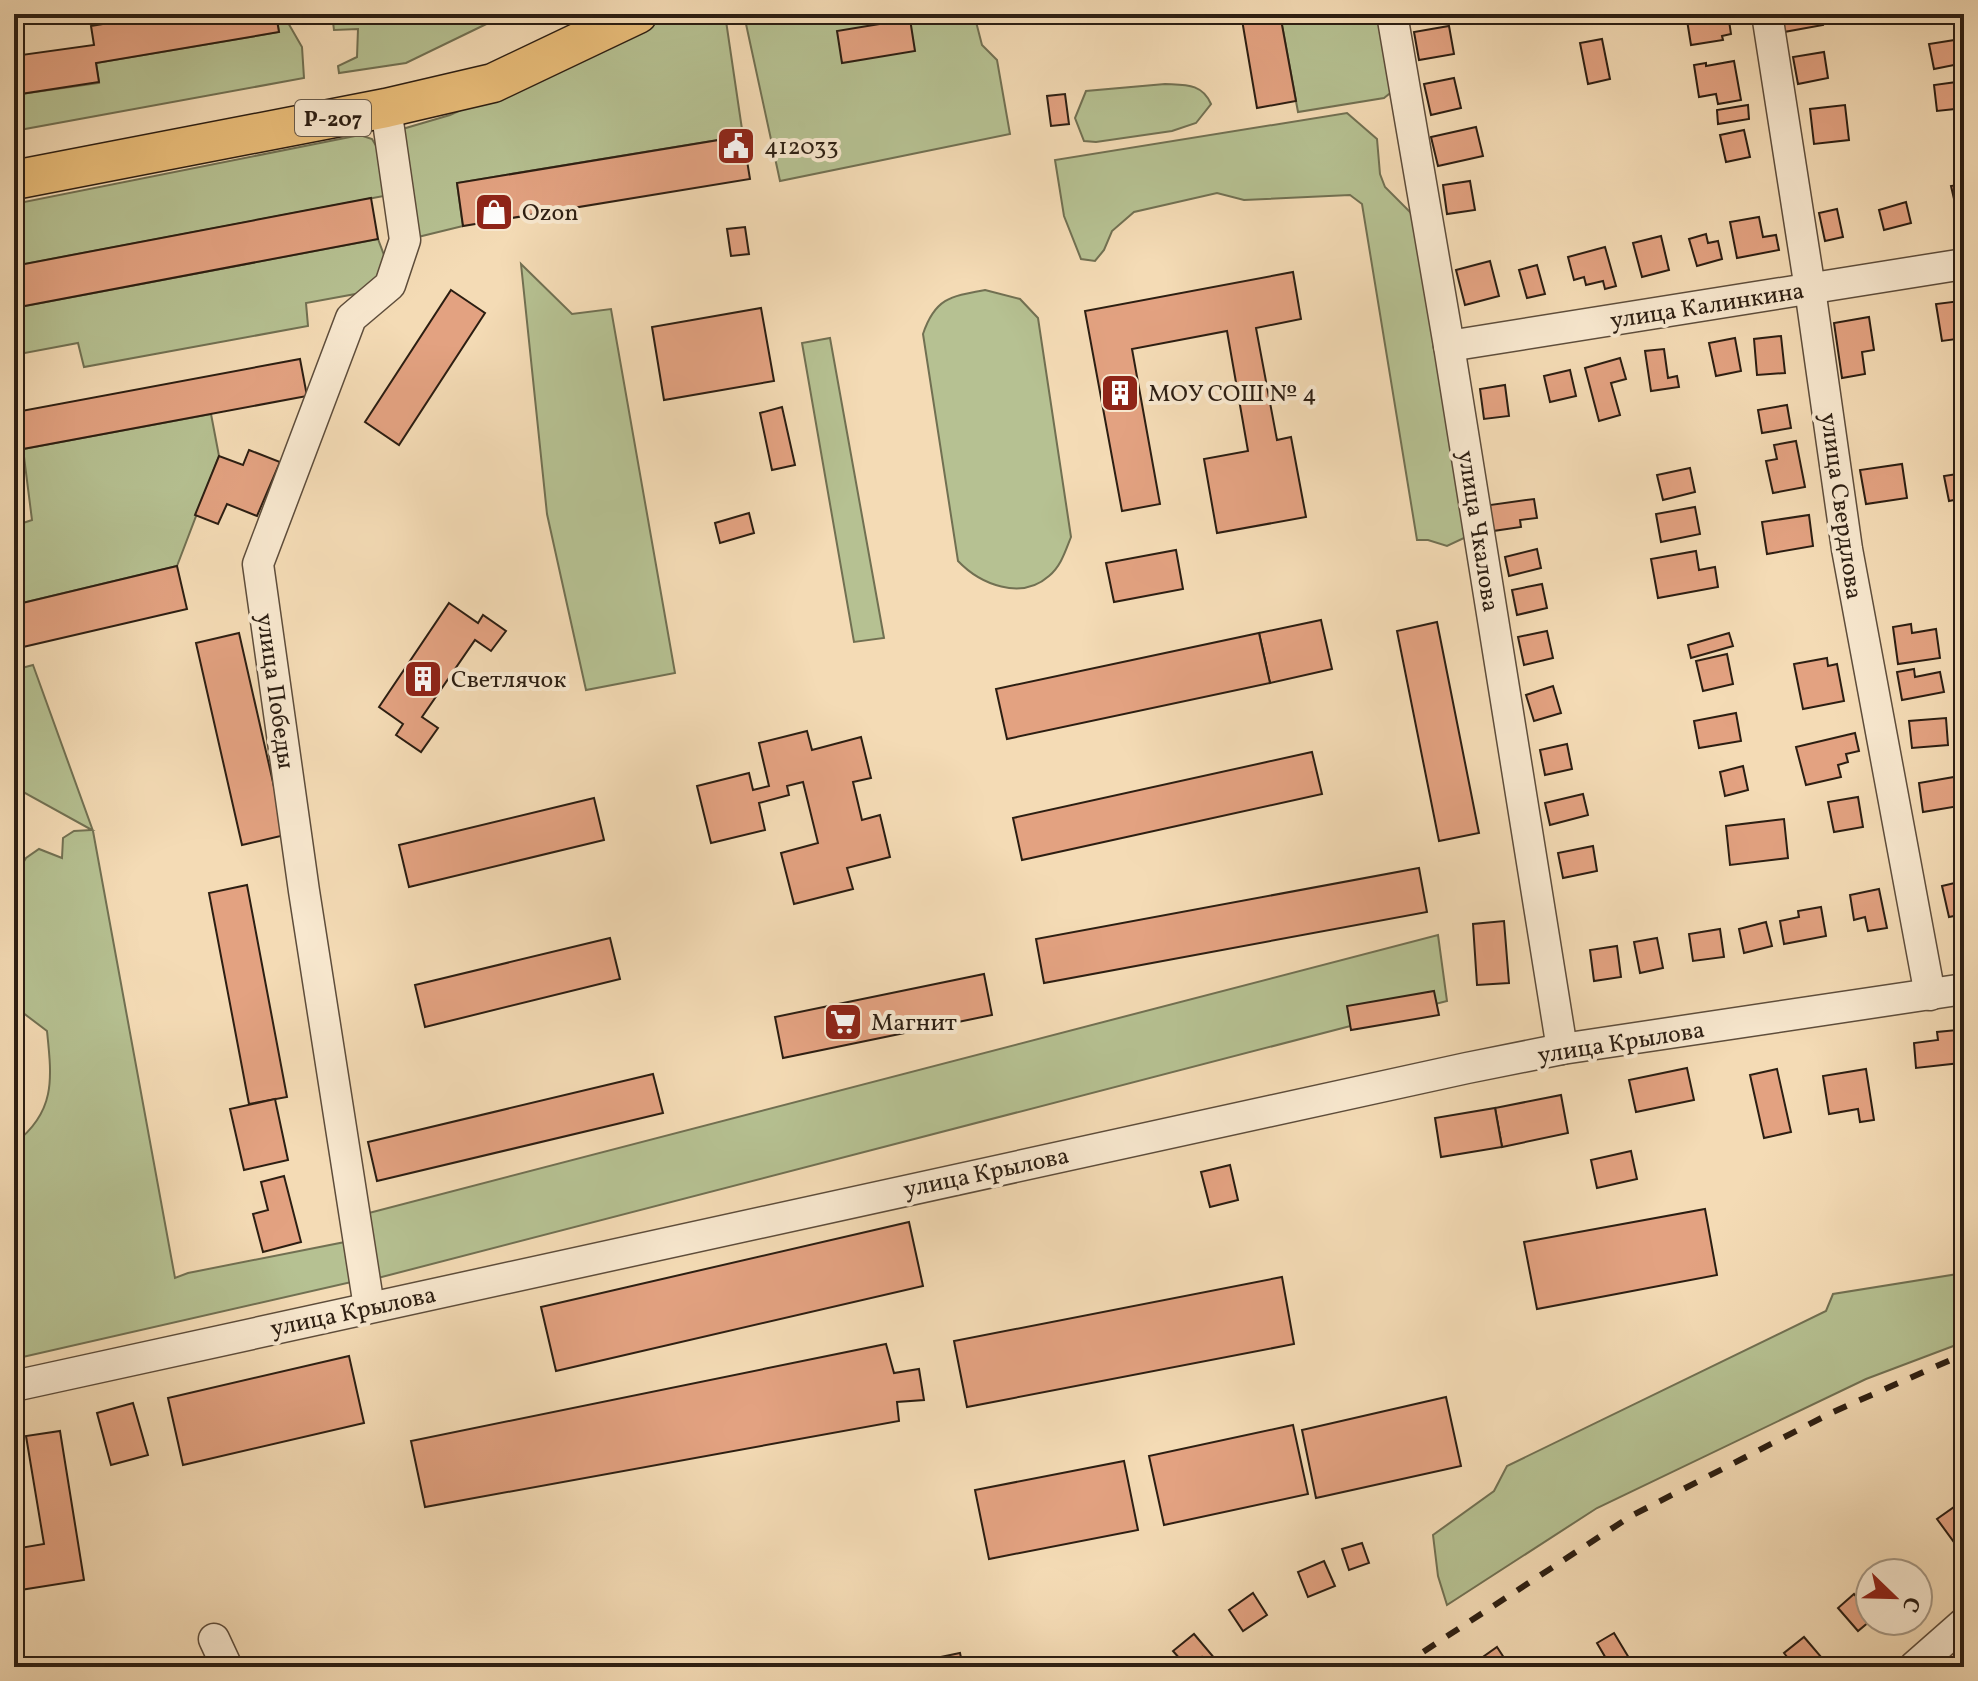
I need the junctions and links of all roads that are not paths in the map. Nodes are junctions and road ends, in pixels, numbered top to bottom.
1 (638, 14) edge
2 (1392, 14) edge
3 (1767, 14) edge
4 (386, 108) junction
5 (14, 180) edge
6 (1964, 264) edge
7 (1810, 289) junction
8 (1449, 346) junction
9 (1964, 989) edge
10 (1930, 995) junction
11 (1562, 1049) junction
12 (369, 1307) junction
13 (14, 1386) edge
14 (1964, 1623) edge
15 (214, 1639) dead end
16 (227, 1667) edge
17 (1914, 1667) edge

1 - 4 main road, Р-207
2 - 8 street, улица Чкалова
3 - 7 street, улица Свердлова
4 - 5 main road, Р-207
4 - 12 street, улица Победы
6 - 7 street, улица Калинкина
7 - 8 street, улица Калинкина
7 - 10 street, улица Свердлова
8 - 11 street, улица Чкалова
9 - 10 street, улица Крылова
10 - 11 street, улица Крылова
11 - 12 street, улица Крылова
12 - 13 street, улица Крылова
14 - 17 street
15 - 16 street

